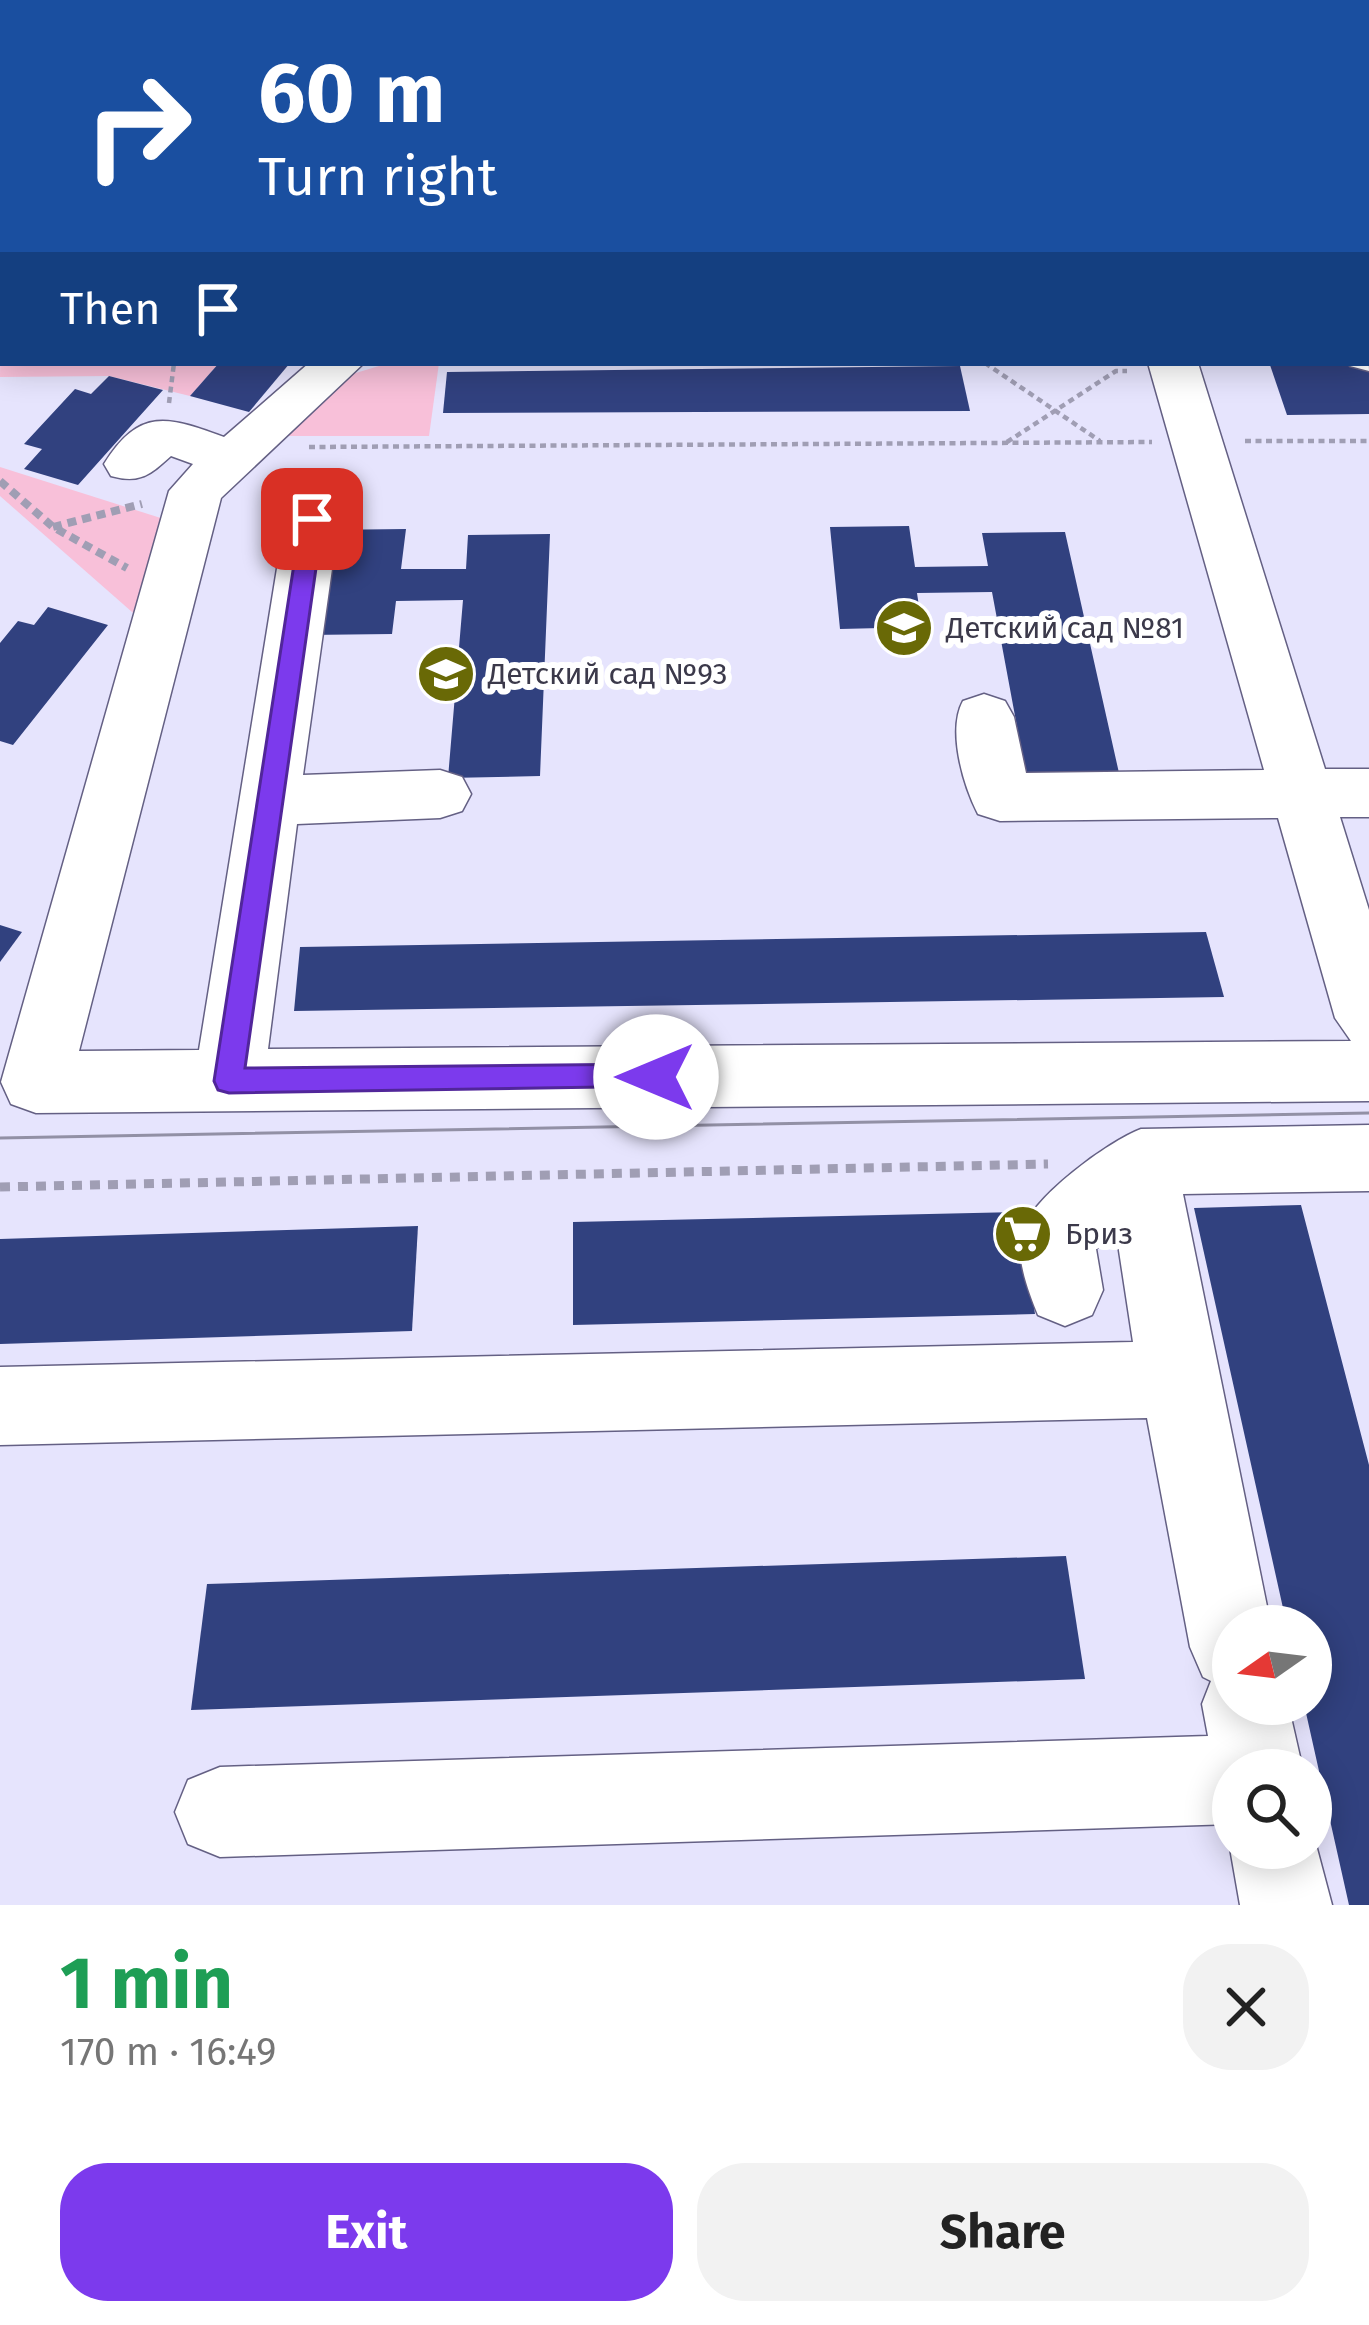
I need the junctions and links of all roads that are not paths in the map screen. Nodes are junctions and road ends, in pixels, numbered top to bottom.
1 (336, 366) edge
2 (1175, 367) edge
3 (130, 464) dead end
4 (224, 466) junction
5 (312, 519) dead end
6 (984, 717) dead end
7 (1369, 793) edge
8 (440, 794) dead end
9 (1302, 794) junction
10 (269, 802) junction
11 (1369, 1018) edge
12 (1369, 1071) edge
13 (229, 1081) junction
14 (1369, 1158) edge
15 (1141, 1162) junction
16 (1065, 1290) dead end
17 (1178, 1379) junction
18 (0, 1406) edge
19 (1224, 1605) edge
20 (1212, 1781) edge
21 (220, 1812) dead end
22 (1278, 1869) edge
23 (1286, 1905) edge

1 - 4 lane
2 - 9 lane
3 - 4 lane
4 - 13 lane
5 - 10 lane
6 - 9 lane
7 - 9 lane
8 - 10 lane
9 - 11 lane
10 - 13 lane
12 - 13 lane
14 - 15 lane
15 - 16 lane
15 - 17 lane
17 - 18 lane
17 - 19 lane
20 - 21 lane
22 - 23 lane

